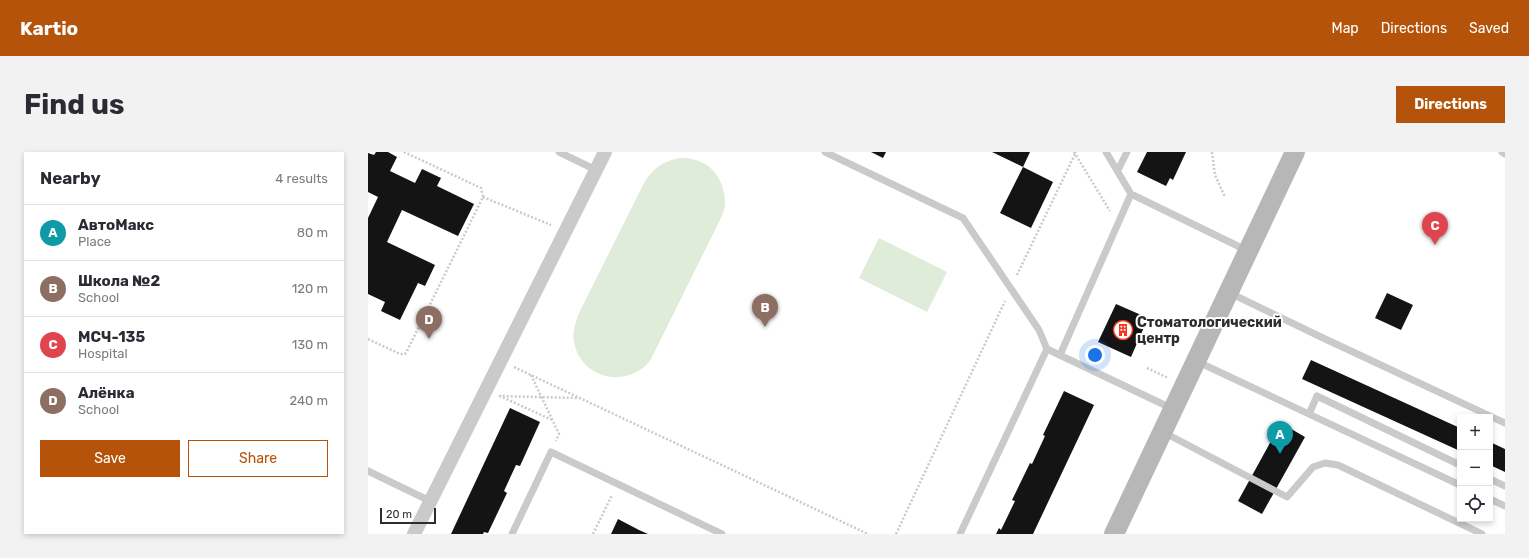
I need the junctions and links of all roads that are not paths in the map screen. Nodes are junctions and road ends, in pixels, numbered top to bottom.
1 (559, 152) edge
2 (605, 152) edge
3 (825, 152) edge
4 (1106, 152) edge
5 (1127, 152) edge
6 (1295, 152) edge
7 (1502, 152) edge
8 (834, 154) edge
9 (1505, 154) edge
10 (596, 170) junction
11 (1118, 170) junction
12 (1131, 194) junction
13 (1248, 251) junction
14 (1229, 292) junction
15 (1047, 349) junction
16 (1060, 356) junction
17 (1196, 361) junction
18 (1173, 409) junction
19 (1310, 414) junction
20 (1505, 423) edge
21 (1163, 432) junction
22 (1457, 464) edge
23 (368, 470) edge
24 (1493, 480) edge
25 (1457, 484) edge
26 (1505, 486) edge
27 (430, 500) junction
28 (1493, 500) edge
29 (1505, 506) edge
30 (414, 534) edge
31 (512, 534) edge
32 (722, 534) edge
33 (960, 534) edge
34 (1114, 534) edge
35 (1482, 534) edge

1 - 10 lane
2 - 10 street
3 - 8 lane
4 - 11 lane
5 - 11 lane
6 - 13 street
7 - 9 lane
8 - 15 lane
10 - 27 street
11 - 12 lane
12 - 13 lane
12 - 16 lane
13 - 14 street
14 - 17 street
14 - 20 lane
15 - 16 lane
15 - 33 lane
16 - 18 lane
17 - 18 street
17 - 19 lane
18 - 21 street
19 - 22 lane
19 - 25 lane
21 - 34 street
21 - 35 lane
23 - 27 lane
24 - 26 lane
27 - 30 street
28 - 29 lane
31 - 32 lane

